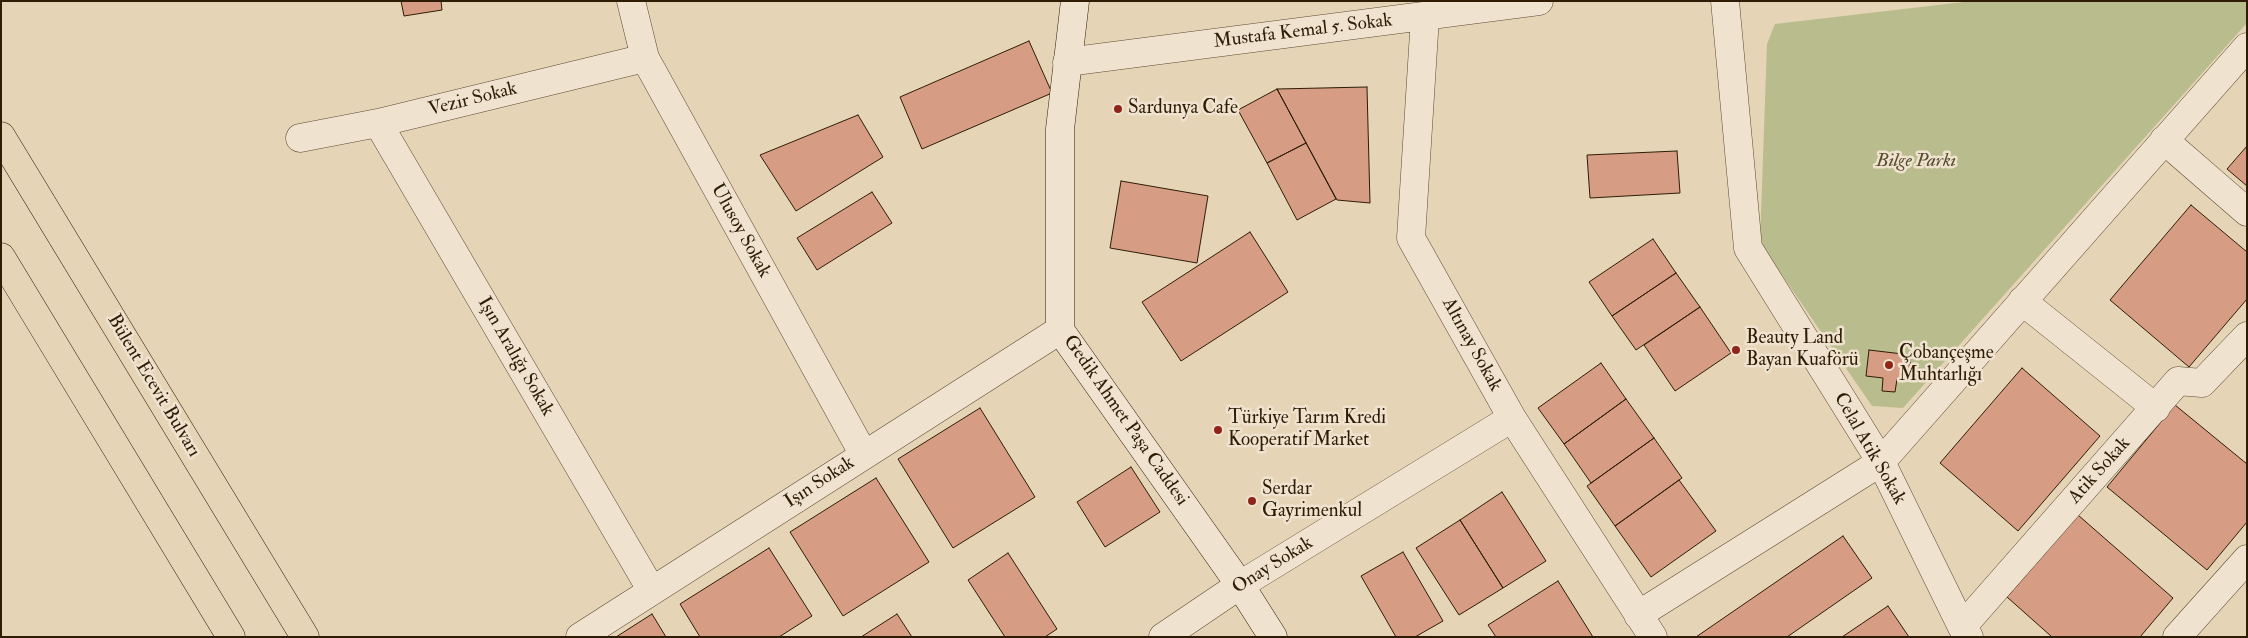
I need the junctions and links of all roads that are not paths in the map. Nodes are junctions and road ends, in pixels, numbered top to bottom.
1 (631, 1) edge
2 (1075, 1) edge
3 (1539, 1) edge
4 (1725, 1) edge
5 (1425, 17) junction
6 (2247, 47) edge
7 (645, 58) junction
8 (1067, 62) junction
9 (378, 123) junction
10 (1, 136) edge
11 (300, 138) dead end
12 (2164, 140) junction
13 (2247, 212) edge
14 (1, 257) edge
15 (2022, 301) junction
16 (1060, 330) junction
17 (2247, 336) edge
18 (2156, 408) junction
19 (1512, 418) junction
20 (864, 455) junction
21 (1881, 462) junction
22 (2247, 559) edge
23 (1240, 586) junction
24 (652, 591) junction
25 (1638, 614) junction
26 (1965, 632) edge
27 (231, 637) edge
28 (305, 637) edge
29 (580, 637) edge
30 (1163, 637) edge
31 (1273, 637) edge
32 (1653, 637) edge
33 (2177, 637) edge

1 - 7 street, Ulusoy Sokak
2 - 8 street, Gedik Ahmet Paşa Caddesi
3 - 5 street, Mustafa Kemal 5. Sokak
4 - 21 street, Celal Atik Sokak
5 - 8 street, Mustafa Kemal 5. Sokak
5 - 19 street, Altınay Sokak
6 - 12 street
7 - 9 street, Vezir Sokak
7 - 20 street, Ulusoy Sokak
8 - 16 street, Gedik Ahmet Paşa Caddesi
9 - 11 street, Vezir Sokak
9 - 24 street, Işın Aralığı Sokak
10 - 28 main road, Bülent Ecevit Bulvarı
12 - 13 street
12 - 15 street
14 - 27 main road
15 - 18 street
15 - 21 street
16 - 20 street, Işın Sokak
16 - 23 street, Gedik Ahmet Paşa Caddesi
17 - 18 street, Atik Sokak
18 - 26 street, Atik Sokak
19 - 23 street, Onay Sokak
19 - 25 street, Altınay Sokak
20 - 24 street, Işın Sokak
21 - 25 street
21 - 26 street, Celal Atik Sokak
22 - 33 street
23 - 30 street, Onay Sokak
23 - 31 street, Gedik Ahmet Paşa Caddesi
24 - 29 street, Işın Sokak
25 - 32 street, Altınay Sokak

